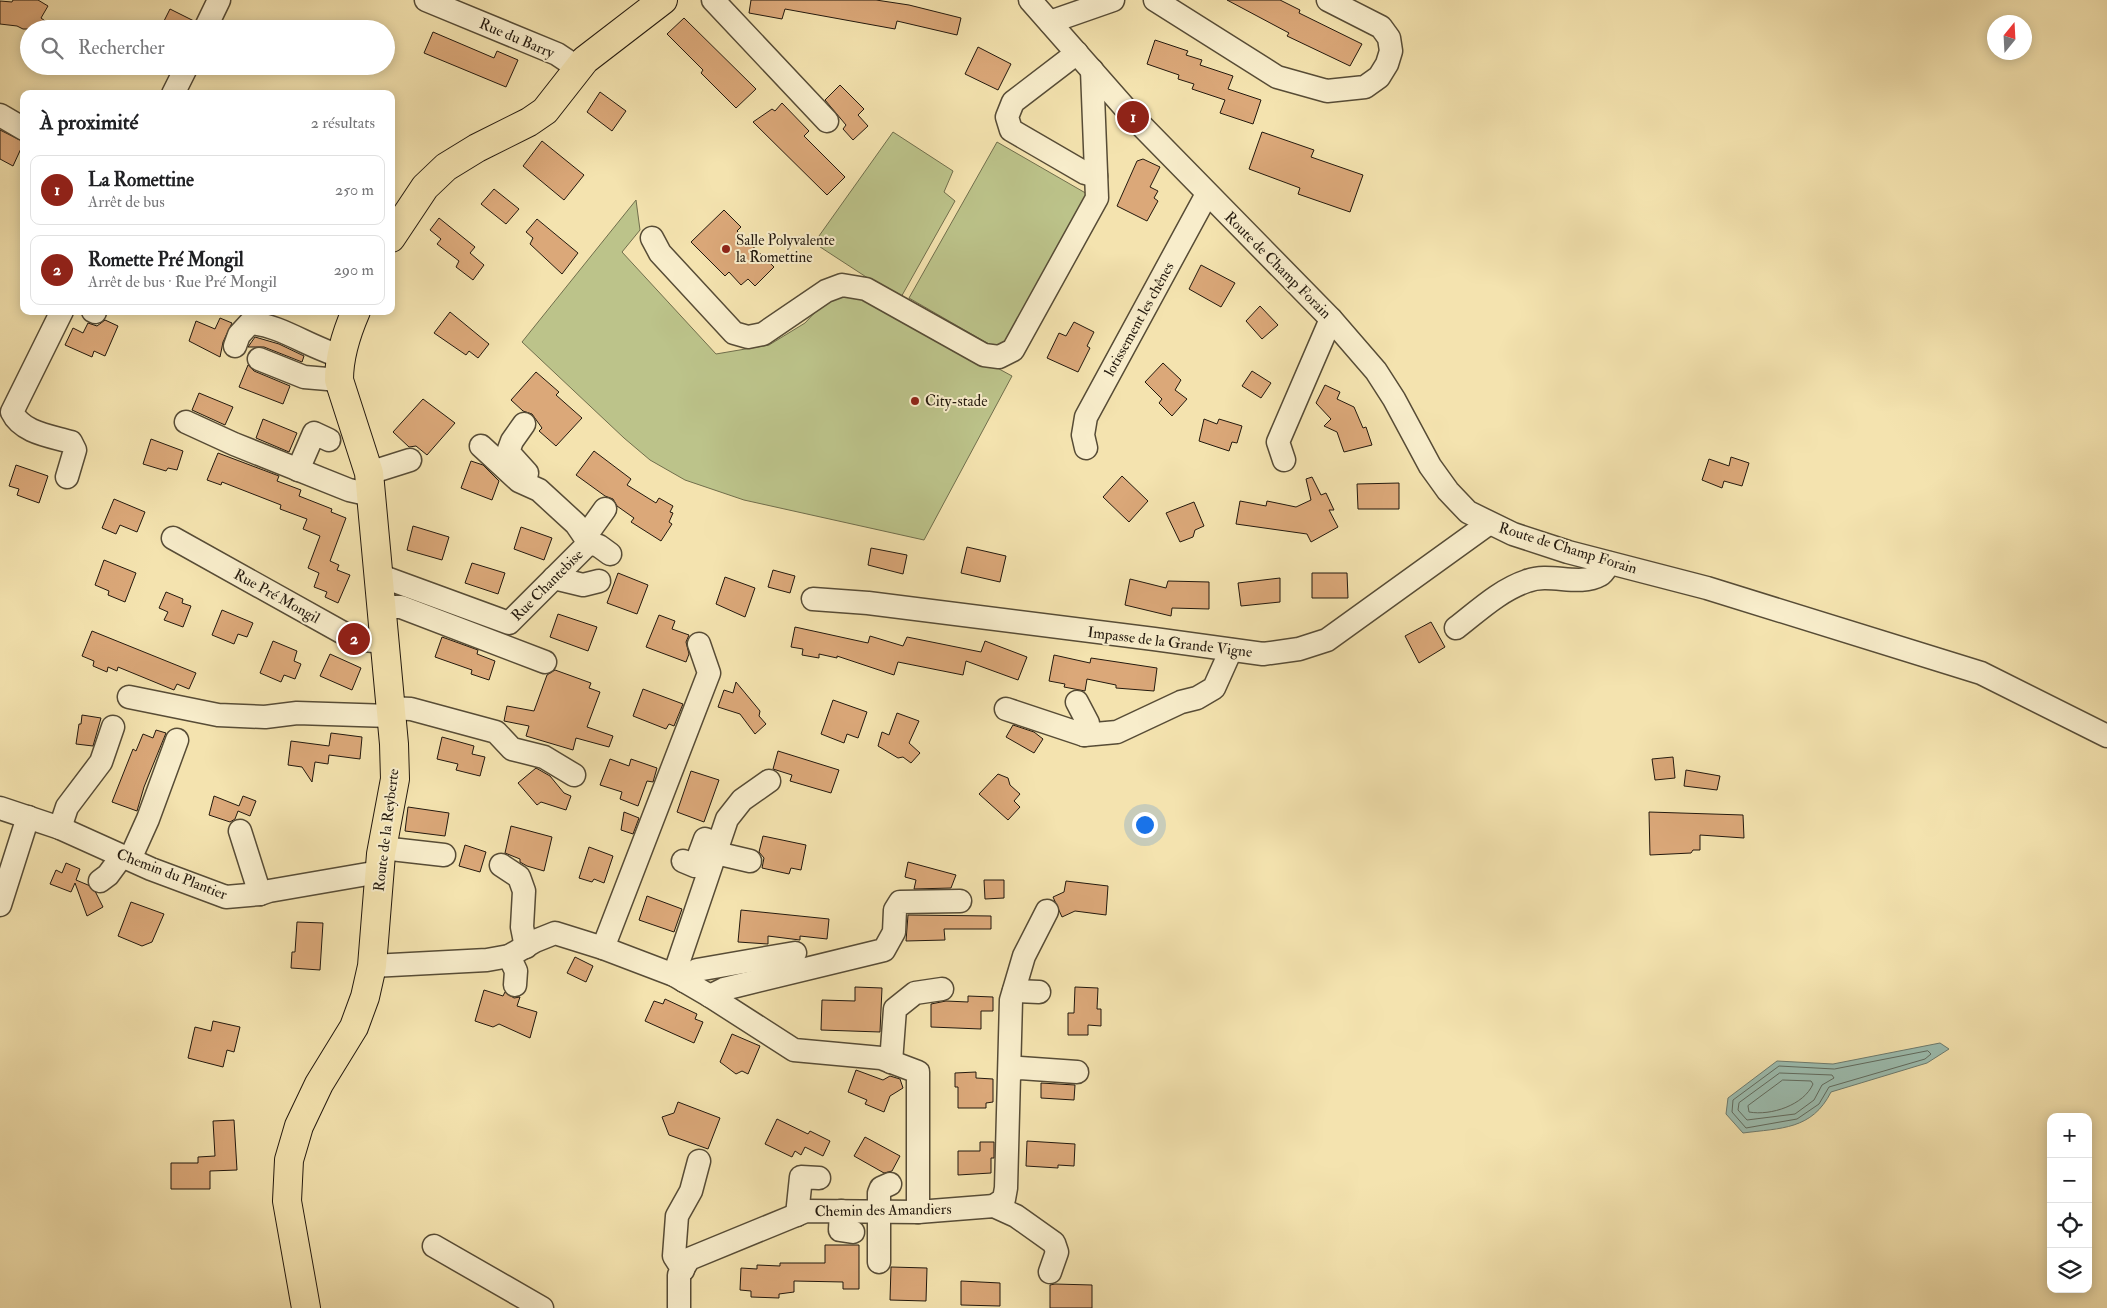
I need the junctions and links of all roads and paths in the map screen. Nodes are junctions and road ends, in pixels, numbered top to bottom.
1 (219, 0) edge
2 (426, 0) edge
3 (663, 0) edge
4 (712, 0) edge
5 (1030, 0) edge
6 (1113, 0) edge
7 (1155, 0) edge
8 (1328, 0) edge
9 (209, 20) edge
10 (1050, 22) junction
11 (1077, 53) junction
12 (578, 68) junction
13 (1092, 70) junction
14 (182, 75) edge
15 (175, 90) edge
16 (0, 115) edge
17 (827, 121) dead end
18 (20, 127) edge
19 (1096, 176) junction
20 (1207, 194) junction
21 (395, 232) edge
22 (652, 238) dead end
23 (60, 315) edge
24 (355, 315) edge
25 (1331, 319) junction
26 (235, 346) dead end
27 (259, 359) dead end
28 (340, 368) junction
29 (186, 422) dead end
30 (524, 424) dead end
31 (329, 440) dead end
32 (481, 446) dead end
33 (1086, 448) dead end
34 (410, 460) dead end
35 (1284, 460) dead end
36 (298, 470) junction
37 (67, 477) dead end
38 (370, 484) junction
39 (539, 490) junction
40 (605, 509) dead end
41 (1488, 524) junction
42 (173, 538) dead end
43 (587, 540) junction
44 (610, 554) dead end
45 (1609, 562) junction
46 (378, 575) junction
47 (554, 578) junction
48 (598, 581) dead end
49 (813, 599) dead end
50 (381, 607) junction
51 (1456, 628) dead end
52 (384, 642) junction
53 (699, 644) dead end
54 (1231, 650) junction
55 (545, 662) dead end
56 (720, 680) dead end
57 (130, 697) dead end
58 (1077, 702) dead end
59 (1006, 709) dead end
60 (390, 712) junction
61 (112, 727) dead end
62 (1084, 736) junction
63 (2107, 736) edge
64 (500, 737) junction
65 (666, 738) dead end
66 (177, 740) dead end
67 (544, 746) dead end
68 (674, 768) junction
69 (574, 775) dead end
70 (769, 781) dead end
71 (0, 808) edge
72 (28, 817) junction
73 (60, 828) junction
74 (240, 831) dead end
75 (717, 848) junction
76 (444, 855) dead end
77 (126, 858) junction
78 (381, 860) junction
79 (683, 861) dead end
80 (750, 861) dead end
81 (501, 865) dead end
82 (100, 881) dead end
83 (260, 894) junction
84 (960, 901) dead end
85 (0, 905) edge
86 (1047, 911) dead end
87 (603, 948) junction
88 (517, 951) junction
89 (795, 953) dead end
90 (372, 966) junction
91 (679, 978) junction
92 (515, 985) dead end
93 (942, 989) dead end
94 (1014, 991) junction
95 (1039, 992) dead end
96 (710, 996) junction
97 (878, 1053) junction
98 (1010, 1071) junction
99 (1078, 1072) dead end
100 (699, 1161) dead end
101 (819, 1178) dead end
102 (890, 1184) dead end
103 (994, 1206) junction
104 (841, 1211) junction
105 (878, 1212) junction
106 (918, 1212) junction
107 (797, 1215) junction
108 (853, 1232) dead end
109 (434, 1246) dead end
110 (879, 1262) dead end
111 (683, 1270) junction
112 (1050, 1272) dead end
113 (306, 1308) edge
114 (542, 1308) edge
115 (680, 1308) edge

1 - 9 street
2 - 12 street, Rue du Barry
3 - 12 main road
4 - 17 street
5 - 10 street, Route de Champ Forain
6 - 10 street
7 - 8 street
10 - 11 street, Route de Champ Forain
11 - 13 street, Route de Champ Forain
11 - 19 street
12 - 21 main road
13 - 19 street
13 - 20 street, Route de Champ Forain
14 - 15 street
16 - 18 street
19 - 22 street
20 - 25 street, Route de Champ Forain
20 - 33 street, lotissement les chênes
23 - 37 street
24 - 28 main road
25 - 35 street
25 - 41 street, Route de Champ Forain
26 - 28 street
27 - 28 street
28 - 38 main road, Route de la Reyberte
29 - 36 street
30 - 39 street
31 - 36 street
32 - 39 street
34 - 38 street
36 - 38 street
38 - 46 main road, Route de la Reyberte
39 - 43 street, Rue Chantebise
40 - 43 street
41 - 45 street, Route de Champ Forain
41 - 54 street, Impasse de la Grande Vigne
42 - 52 street, Rue Pré Mongil
43 - 44 street
43 - 47 street, Rue Chantebise
45 - 51 street
45 - 63 street, Route de Champ Forain
46 - 47 street, Rue Chantebise
46 - 50 main road, Route de la Reyberte
47 - 48 street
49 - 54 street, Impasse de la Grande Vigne
50 - 52 main road, Route de la Reyberte
50 - 55 street
52 - 60 main road, Route de la Reyberte
53 - 68 street
54 - 62 street
56 - 68 street
57 - 60 street
58 - 62 street
59 - 62 street
60 - 64 street
60 - 78 main road, Route de la Reyberte
61 - 73 street
64 - 67 street
64 - 69 street
65 - 68 street
66 - 77 street
68 - 87 street
70 - 75 street
71 - 72 street, Chemin du Plantier
72 - 73 street, Chemin du Plantier
72 - 85 street
73 - 77 street, Chemin du Plantier
74 - 83 street
75 - 79 street
75 - 80 street
75 - 91 street
76 - 78 street, Chemin du Plantier
77 - 82 street
77 - 83 street, Chemin du Plantier
78 - 83 street, Chemin du Plantier
78 - 90 main road, Route de la Reyberte
81 - 88 street
84 - 96 street
86 - 94 street
87 - 88 street
87 - 91 street
88 - 90 street
88 - 92 street
89 - 91 street
90 - 113 main road, Route de la Reyberte
91 - 96 street
93 - 97 street
94 - 95 street
94 - 98 street
96 - 97 street
97 - 106 street
98 - 99 street
98 - 103 street
100 - 111 street
101 - 107 street
102 - 105 street
103 - 106 street, Chemin des Amandiers
103 - 112 street, Chemin des Amandiers
104 - 105 street, Chemin des Amandiers
104 - 107 street, Chemin des Amandiers
104 - 108 street
105 - 106 street, Chemin des Amandiers
105 - 110 street
107 - 111 street, Chemin des Amandiers
109 - 114 street
111 - 115 street

